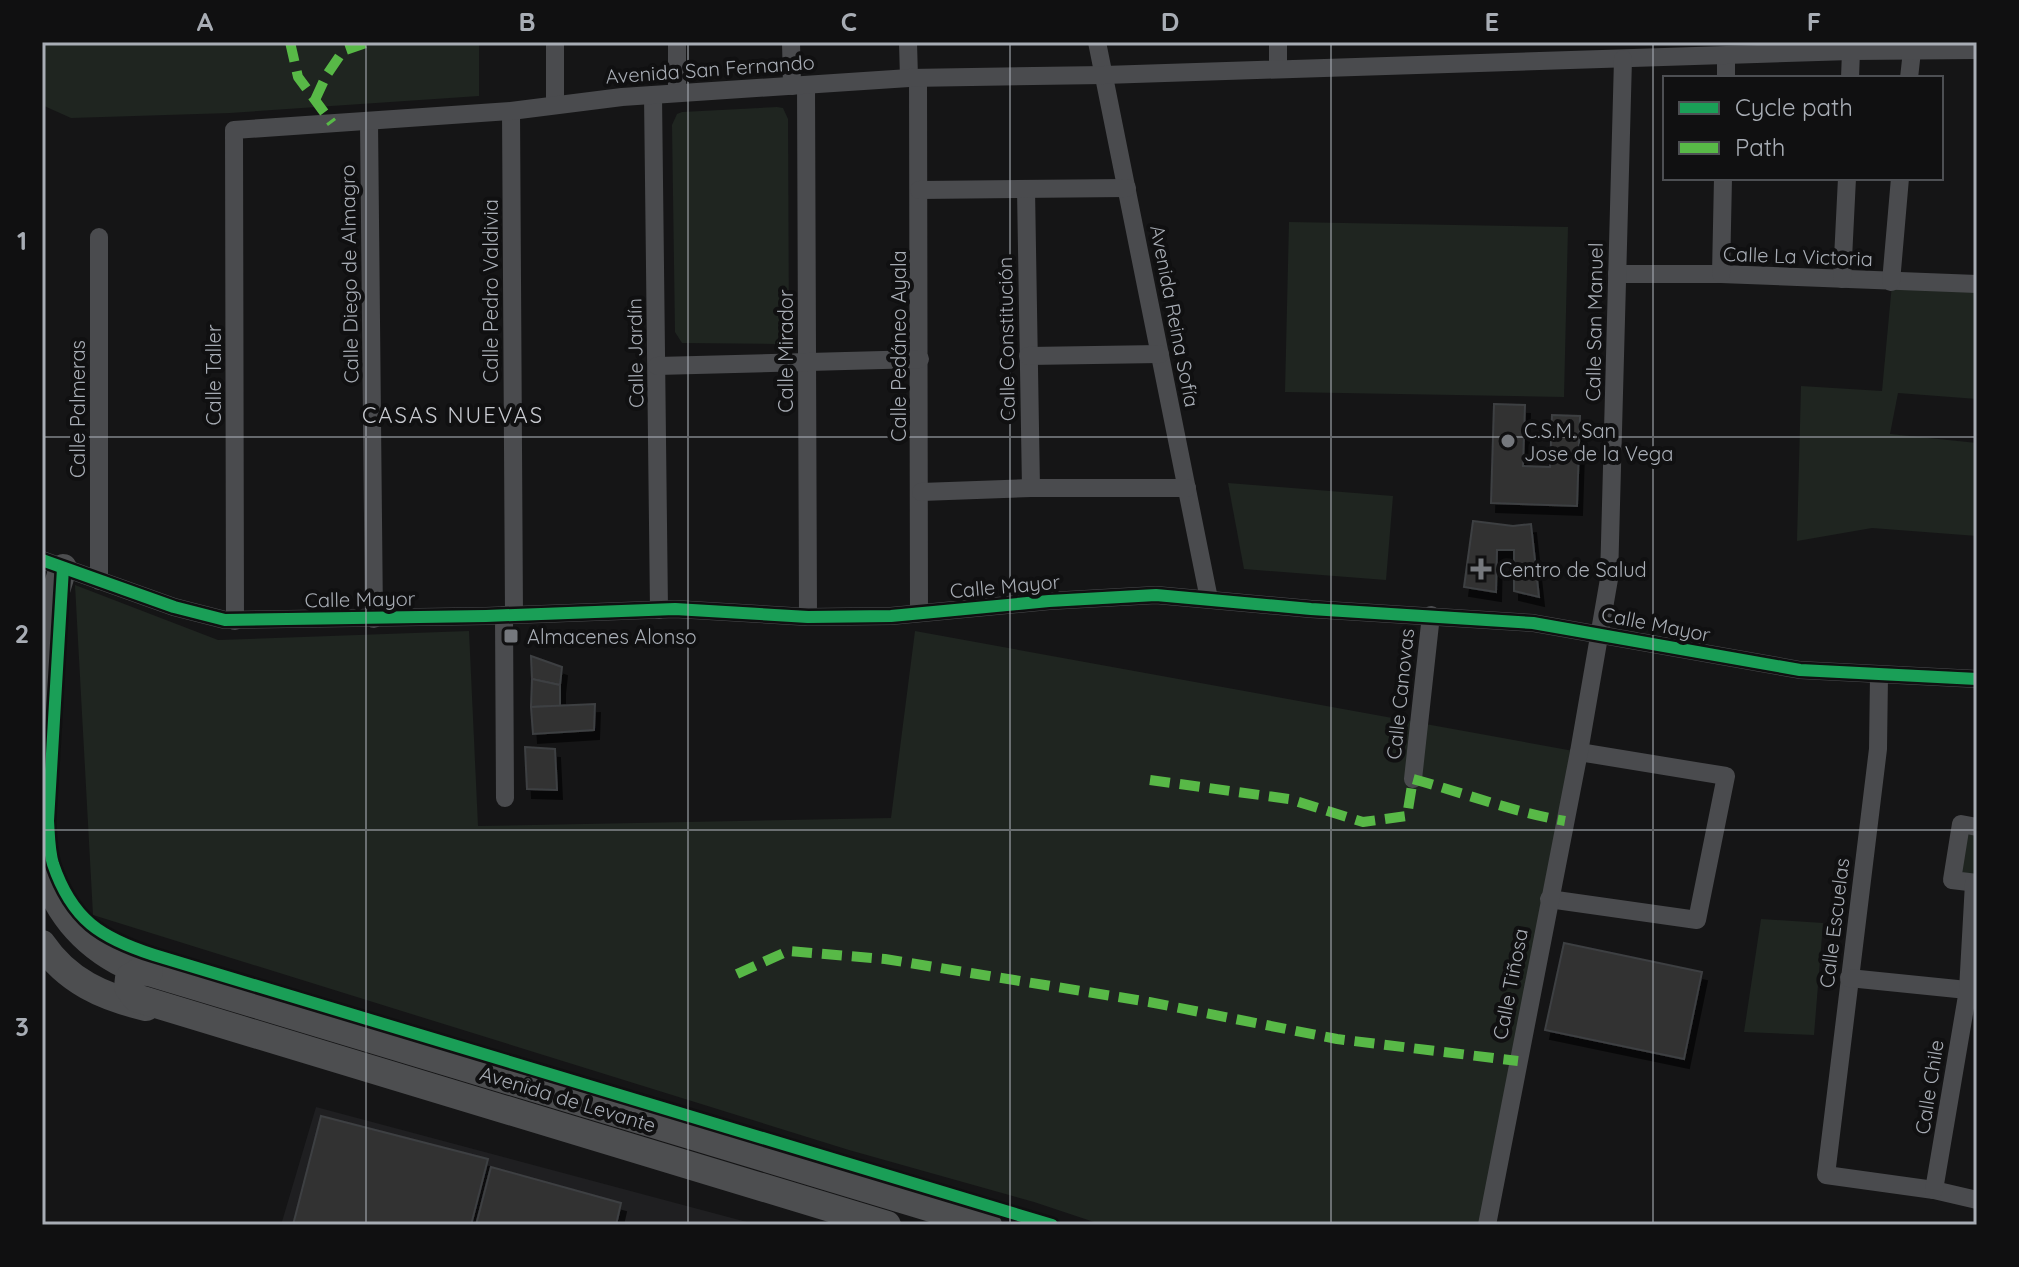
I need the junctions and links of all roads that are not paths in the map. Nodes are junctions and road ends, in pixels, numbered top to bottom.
1 (555, 42) edge
2 (677, 42) edge
3 (791, 42) edge
4 (908, 42) edge
5 (1097, 42) edge
6 (1278, 42) edge
7 (1885, 46) edge
8 (1977, 50) edge
9 (1851, 51) junction
10 (1912, 51) junction
11 (1726, 57) junction
12 (1623, 59) junction
13 (1278, 68) junction
14 (1104, 75) junction
15 (1726, 76) edge
16 (1850, 76) edge
17 (1909, 76) edge
18 (914, 78) junction
19 (799, 85) junction
20 (677, 93) junction
21 (653, 95) junction
22 (555, 105) junction
23 (511, 111) junction
24 (369, 121) junction
25 (234, 130) joint
26 (1723, 180) edge
27 (1847, 180) edge
28 (1900, 180) edge
29 (1127, 188) junction
30 (1026, 189) junction
31 (919, 190) junction
32 (99, 237) dead end
33 (1617, 274) junction
34 (1721, 274) junction
35 (1842, 279) junction
36 (1891, 282) junction
37 (1977, 284) edge
38 (1160, 354) junction
39 (1028, 356) junction
40 (920, 359) junction
41 (807, 363) junction
42 (657, 366) junction
43 (1031, 488) junction
44 (1187, 488) junction
45 (921, 492) junction
46 (53, 564) edge
47 (99, 581) junction
48 (1209, 599) junction
49 (659, 610) junction
50 (919, 613) junction
51 (509, 615) junction
52 (1431, 615) junction
53 (808, 617) junction
54 (374, 619) junction
55 (235, 621) junction
56 (1600, 633) junction
57 (1879, 676) junction
58 (1977, 679) edge
59 (1579, 752) junction
60 (42, 778) edge
61 (1413, 779) dead end
62 (505, 798) dead end
63 (1977, 827) edge
64 (42, 860) edge
65 (1976, 883) edge
66 (1549, 899) junction
67 (42, 944) edge
68 (149, 972) junction
69 (1849, 978) junction
70 (1972, 991) edge
71 (221, 1024) junction
72 (1934, 1190) junction
73 (1977, 1200) edge
74 (887, 1225) edge
75 (988, 1225) edge
76 (1487, 1225) edge

1 - 22 street
2 - 20 street
3 - 19 street, Calle Mirador
4 - 18 street, Calle Pedáneo Ayala
5 - 14 street, Avenida Reina Sofía
6 - 13 street
7 - 9 street, Avenida San Fernando
7 - 10 street, Avenida San Fernando
8 - 10 street, Avenida San Fernando
9 - 11 street, Avenida San Fernando
9 - 16 street
10 - 17 street
11 - 12 street, Avenida San Fernando
11 - 15 street
12 - 13 street, Avenida San Fernando
12 - 33 street, Calle San Manuel
13 - 14 street, Avenida San Fernando
14 - 18 street, Avenida San Fernando
14 - 29 street, Avenida Reina Sofía
18 - 19 street, Avenida San Fernando
18 - 31 street, Calle Pedáneo Ayala
19 - 20 street, Avenida San Fernando
19 - 41 street, Calle Mirador
20 - 21 street, Avenida San Fernando
21 - 22 street, Avenida San Fernando
21 - 42 street, Calle Jardín
22 - 23 street, Avenida San Fernando
23 - 24 street, Avenida San Fernando
23 - 51 street, Calle Pedro Valdivia
24 - 25 street, Avenida San Fernando
24 - 54 street, Calle Diego de Almagro
25 - 55 street, Calle Taller
26 - 34 street
27 - 35 street
28 - 36 street
29 - 30 street
29 - 38 street, Avenida Reina Sofía
30 - 31 street
30 - 39 street, Calle Constitución
31 - 40 street, Calle Pedáneo Ayala
32 - 47 street, Calle Palmeras
33 - 34 street, Calle La Victoria
33 - 56 street, Calle San Manuel
34 - 35 street, Calle La Victoria
35 - 36 street, Calle La Victoria
36 - 37 street, Calle La Victoria
38 - 39 street
38 - 44 street, Avenida Reina Sofía
39 - 43 street, Calle Constitución
40 - 41 street
40 - 45 street, Calle Pedáneo Ayala
41 - 42 street
41 - 53 street, Calle Mirador
42 - 49 street, Calle Jardín
43 - 44 street
43 - 45 street
44 - 48 street, Avenida Reina Sofía
45 - 50 street, Calle Pedáneo Ayala
46 - 47 street, Calle Mayor
46 - 60 main road
47 - 55 street, Calle Mayor
48 - 50 street, Calle Mayor
48 - 52 street, Calle Mayor
49 - 51 street, Calle Mayor
49 - 53 street, Calle Mayor
50 - 53 street, Calle Mayor
51 - 54 street, Calle Mayor
51 - 62 street, Calle Pedro Valdivia
52 - 56 street, Calle Mayor
52 - 61 street, Calle Canovas
54 - 55 street, Calle Mayor
56 - 57 street, Calle Mayor
56 - 59 street, Calle San Manuel
57 - 58 street, Calle Mayor
57 - 69 street, Calle Escuelas
59 - 66 street, Calle Tiñosa
59 - 66 street
63 - 65 street
64 - 68 main road, Avenida de Levante
65 - 70 street, Calle Chile
66 - 76 street, Calle Tiñosa
67 - 71 main road, Avenida de Levante
68 - 71 main road, Avenida de Levante
68 - 75 main road, Avenida de Levante
69 - 70 street
69 - 72 street, Calle Escuelas
70 - 72 street, Calle Chile
71 - 74 main road, Avenida de Levante
72 - 73 street

